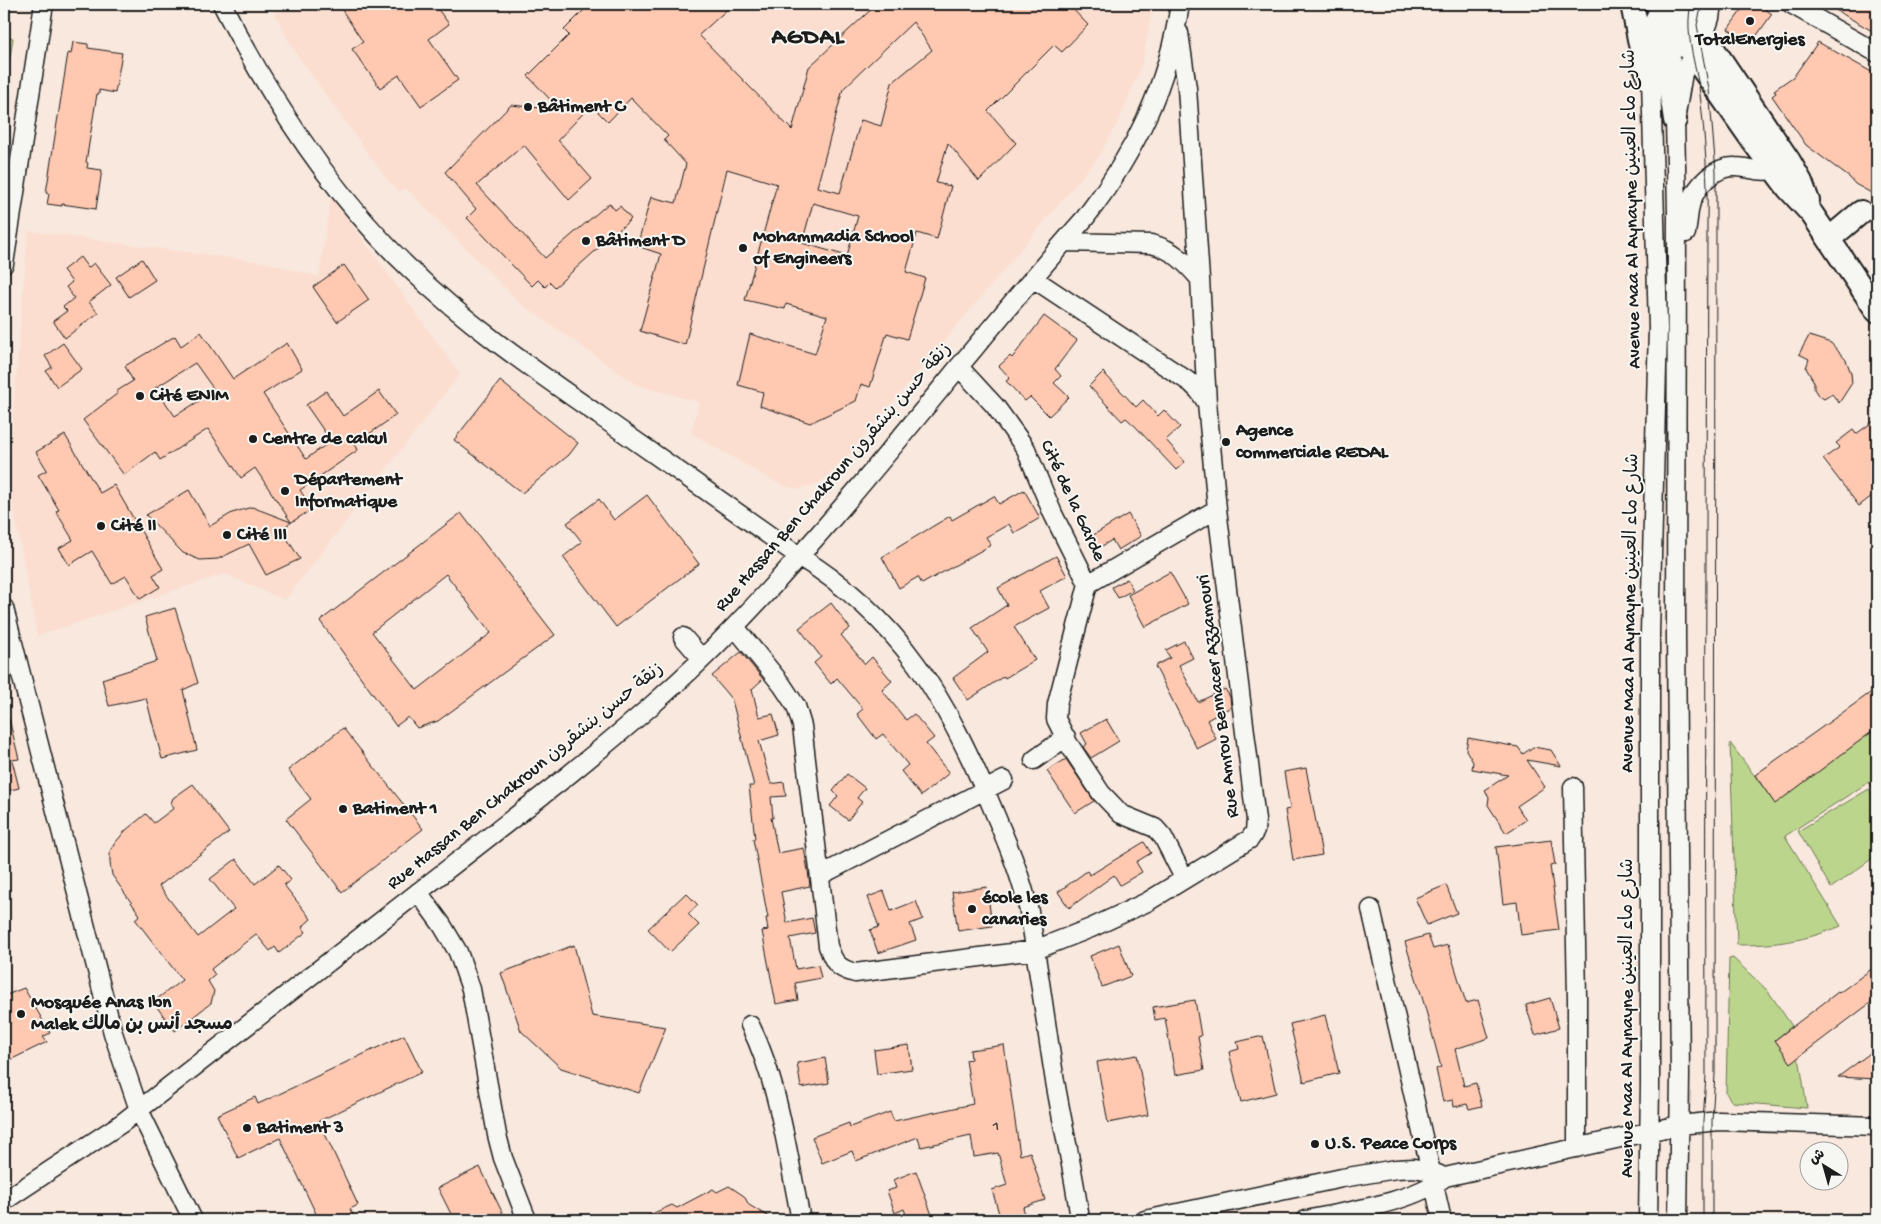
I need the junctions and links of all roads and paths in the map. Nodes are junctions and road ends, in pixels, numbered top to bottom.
1 (44, 4) edge
2 (222, 4) edge
3 (1632, 4) edge
4 (1683, 4) edge
5 (1712, 4) edge
6 (1791, 4) edge
7 (1664, 9) edge
8 (1179, 12) edge
9 (1698, 45) junction
10 (1877, 53) edge
11 (1650, 80) junction
12 (1675, 120) junction
13 (1774, 170) junction
14 (1861, 212) dead end
15 (1812, 214) junction
16 (1829, 239) junction
17 (1064, 242) junction
18 (1677, 260) junction
19 (4, 264) edge
20 (1034, 278) junction
21 (1200, 279) junction
22 (1874, 300) edge
23 (959, 367) junction
24 (1207, 403) junction
25 (1217, 509) junction
26 (800, 557) junction
27 (1088, 584) junction
28 (4, 608) edge
29 (735, 627) junction
30 (683, 636) dead end
31 (702, 659) junction
32 (1066, 737) junction
33 (1034, 760) dead end
34 (1004, 780) dead end
35 (1573, 787) dead end
36 (984, 790) junction
37 (821, 875) junction
38 (1184, 878) junction
39 (418, 892) junction
40 (1371, 909) dead end
41 (1035, 950) junction
42 (750, 1025) dead end
43 (139, 1110) junction
44 (1679, 1125) junction
45 (1877, 1126) edge
46 (1649, 1132) junction
47 (1577, 1148) junction
48 (1436, 1178) junction
49 (4, 1201) edge
50 (194, 1220) edge
51 (527, 1220) edge
52 (800, 1220) edge
53 (1080, 1220) edge
54 (1145, 1220) edge
55 (1306, 1220) edge
56 (1442, 1220) edge
57 (1648, 1220) edge
58 (1678, 1220) edge

1 - 19 street
2 - 26 street
3 - 11 main road
4 - 9 main road
5 - 9 street
6 - 10 street
7 - 9 main road
7 - 11 street, Avenue Maa Al Aynayne شارع ماء العينين
7 - 12 main road
8 - 17 street, Rue Hassan Ben Chakroun زنقة حسن بنشقرون
8 - 21 street, Rue Amrou Bennacer Azzamouri
9 - 12 street
9 - 13 main road
9 - 15 main road
11 - 46 street, Avenue Maa Al Aynayne شارع ماء العينين
12 - 18 street
13 - 15 main road
13 - 18 street
14 - 16 main road
15 - 16 main road
16 - 22 main road
17 - 20 street, Rue Hassan Ben Chakroun زنقة حسن بنشقرون
17 - 21 street
18 - 44 street
20 - 23 street, Rue Hassan Ben Chakroun زنقة حسن بنشقرون
20 - 24 street
21 - 24 street, Rue Amrou Bennacer Azzamouri
23 - 26 street, Rue Hassan Ben Chakroun زنقة حسن بنشقرون
23 - 27 street, Cité de la Garde
24 - 25 street, Rue Amrou Bennacer Azzamouri
25 - 27 street, Cité de la Garde
25 - 38 street, Rue Amrou Bennacer Azzamouri
26 - 29 street, Rue Hassan Ben Chakroun زنقة حسن بنشقرون
26 - 36 street
27 - 32 street, Cité de la Garde
28 - 43 street
29 - 31 street, Rue Hassan Ben Chakroun زنقة حسن بنشقرون
29 - 37 street, Rue Amrou Bennacer Azzamouri
30 - 31 street
31 - 39 street, Rue Hassan Ben Chakroun زنقة حسن بنشقرون
32 - 33 street
32 - 38 street, Cité de la Garde
34 - 36 street
35 - 47 street
36 - 37 street
36 - 41 street
37 - 41 street, Rue Amrou Bennacer Azzamouri
38 - 41 street, Rue Amrou Bennacer Azzamouri
39 - 43 street, Rue Hassan Ben Chakroun زنقة حسن بنشقرون
39 - 51 street
40 - 48 street
41 - 53 street
42 - 52 street
43 - 49 street, Rue Hassan Ben Chakroun زنقة حسن بنشقرون
43 - 50 street
44 - 45 street
44 - 46 street
44 - 58 street
46 - 47 street
46 - 57 street, Avenue Maa Al Aynayne شارع ماء العينين
47 - 48 street
48 - 54 street
48 - 55 street
48 - 56 street

